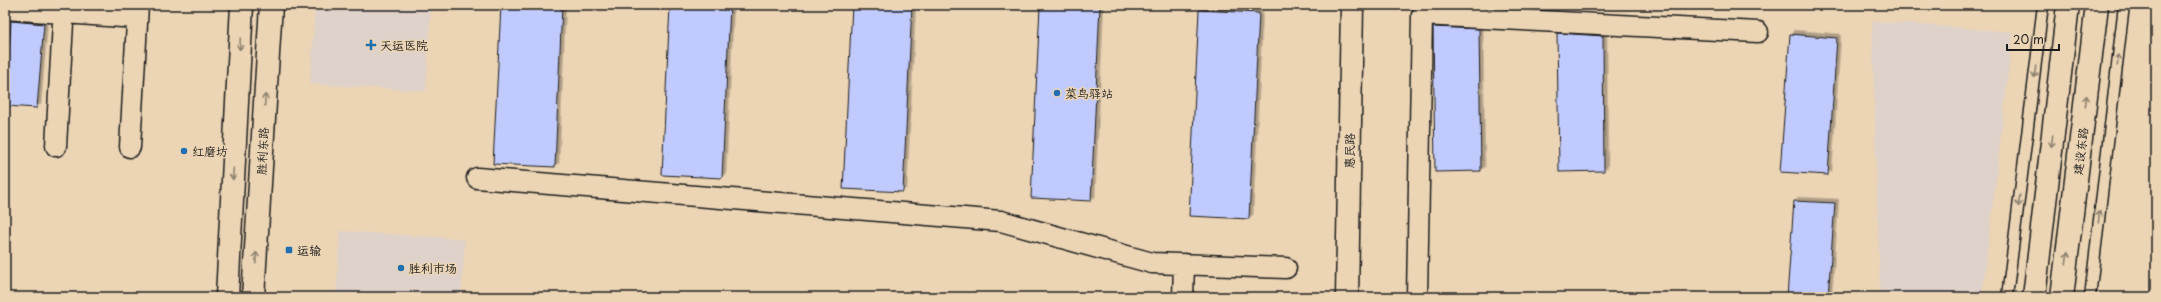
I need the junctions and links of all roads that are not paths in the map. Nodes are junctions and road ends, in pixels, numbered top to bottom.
1 (242, 5) edge
2 (270, 5) edge
3 (1352, 5) edge
4 (2043, 5) edge
5 (2068, 5) edge
6 (2097, 5) edge
7 (2124, 5) edge
8 (5, 9) edge
9 (64, 9) edge
10 (138, 11) edge
11 (1758, 32) dead end
12 (56, 146) dead end
13 (130, 147) dead end
14 (477, 178) dead end
15 (1184, 264) junction
16 (1286, 268) dead end
17 (227, 297) edge
18 (253, 297) edge
19 (1183, 297) edge
20 (1347, 297) edge
21 (1418, 297) edge
22 (2007, 297) edge
23 (2034, 297) edge
24 (2062, 297) edge
25 (2090, 297) edge

1 -> 17 main road
18 -> 2 main road, 胜利东路
3 - 20 main road, 惠民路
4 -> 22 lane
5 -> 23 main road
24 -> 6 main road, 建设东路
25 -> 7 lane
8 - 9 street
9 - 10 street
9 - 12 street
10 - 13 street
11 - 21 street
14 - 15 street
15 - 16 street
15 - 19 street

